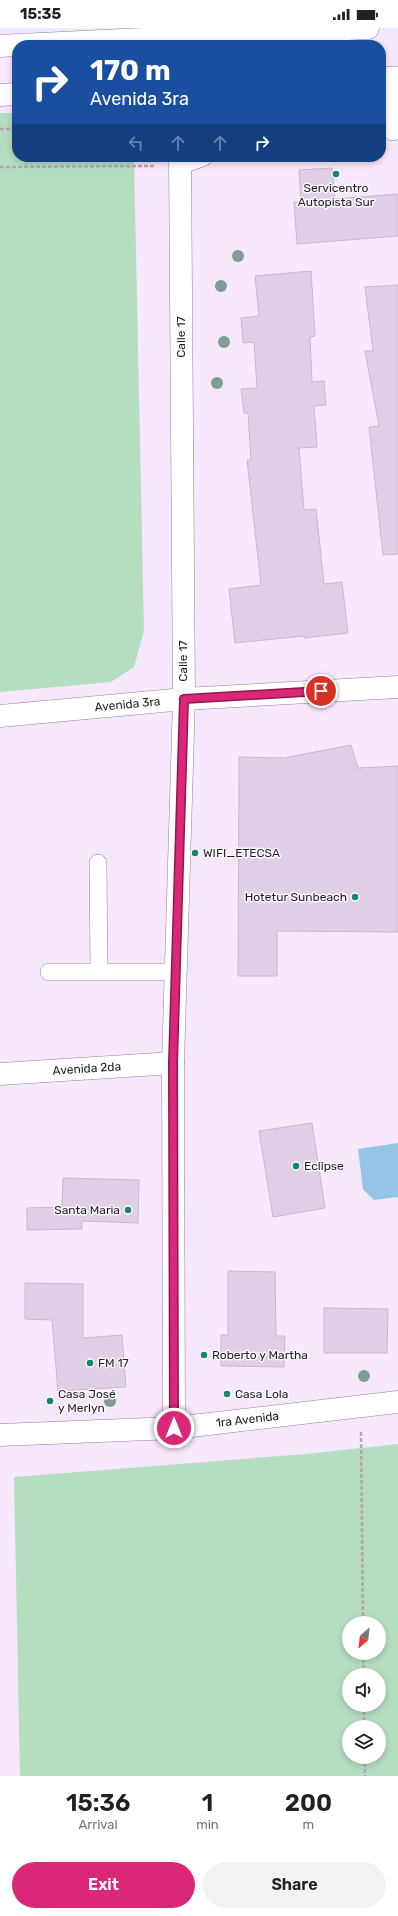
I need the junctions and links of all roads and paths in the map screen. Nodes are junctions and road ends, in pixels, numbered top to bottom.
1 (368, 28) edge
2 (184, 37) edge
3 (122, 40) edge
4 (12, 45) edge
5 (0, 46) edge
6 (389, 78) edge
7 (12, 94) edge
8 (0, 95) edge
9 (0, 129) edge
10 (12, 129) edge
11 (391, 133) edge
12 (180, 162) edge
13 (0, 167) edge
14 (398, 687) edge
15 (184, 699) junction
16 (0, 716) edge
17 (98, 863) dead end
18 (49, 972) dead end
19 (99, 972) junction
20 (175, 972) junction
21 (173, 1063) junction
22 (0, 1074) edge
23 (398, 1402) edge
24 (360, 1407) junction
25 (174, 1428) junction
26 (0, 1435) edge
27 (363, 1616) edge
28 (364, 1764) edge
29 (365, 1776) edge

1 - 2 main road
2 - 3 main road
4 - 5 main road
6 - 11 lane
7 - 8 main road
9 - 10 path
12 - 13 path
12 - 15 main road, Calle 17
14 - 15 main road, Avenida 3ra
15 - 16 main road, Avenida 3ra
15 - 20 main road, Calle 17
17 - 19 lane
18 - 19 lane
19 - 20 lane
20 - 21 main road, Calle 17
21 - 22 main road, Avenida 2da
21 - 25 main road, Calle 17
23 - 24 main road, 1ra Avenida
24 - 25 main road, 1ra Avenida
24 - 27 path
25 - 26 main road, 1ra Avenida
28 - 29 path

